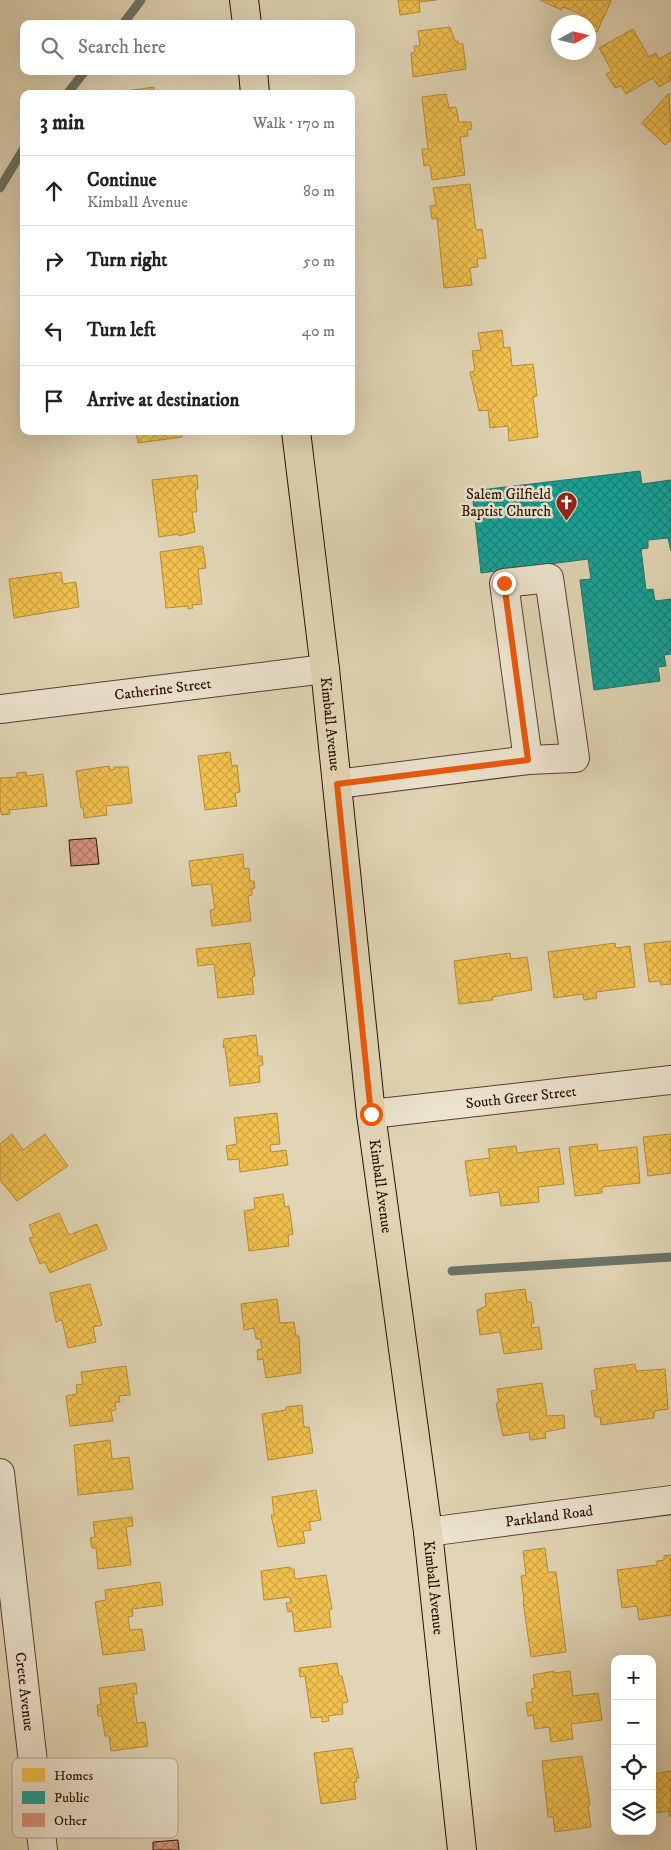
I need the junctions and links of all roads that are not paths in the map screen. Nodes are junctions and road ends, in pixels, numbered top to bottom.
1 (244, 0) edge
2 (246, 20) edge
3 (253, 75) edge
4 (255, 90) edge
5 (296, 435) edge
6 (325, 669) junction
7 (0, 709) edge
8 (528, 760) junction
9 (337, 784) junction
10 (671, 1080) edge
11 (371, 1114) junction
12 (0, 1474) edge
13 (671, 1500) edge
14 (428, 1532) junction
15 (32, 1758) edge
16 (462, 1850) edge

1 - 2 main road
3 - 4 main road
5 - 6 main road, Kimball Avenue
6 - 7 street, Catherine Street
6 - 9 main road, Kimball Avenue
8 - 8 street
8 - 9 street
9 - 11 main road, Kimball Avenue
10 - 11 street, South Greer Street
11 - 14 main road, Kimball Avenue
12 - 15 street, Crete Avenue
13 - 14 street, Parkland Road
14 - 16 main road, Kimball Avenue

